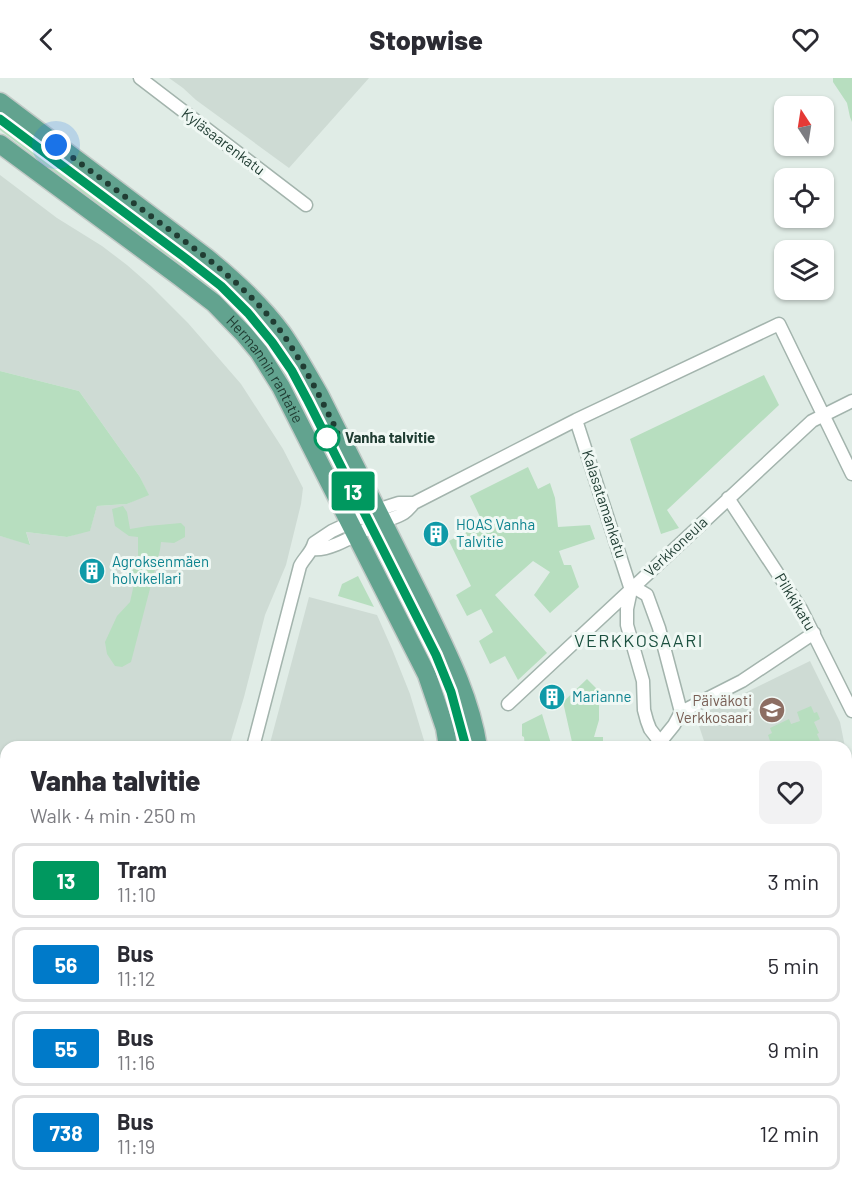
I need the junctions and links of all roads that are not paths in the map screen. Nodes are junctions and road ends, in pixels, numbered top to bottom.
1 (140, 78) edge
2 (0, 102) edge
3 (0, 144) edge
4 (306, 205) dead end
5 (852, 401) edge
6 (824, 415) junction
7 (576, 420) junction
8 (852, 474) edge
9 (728, 498) junction
10 (380, 516) junction
11 (352, 529) junction
12 (631, 590) junction
13 (814, 633) junction
14 (508, 704) dead end
15 (852, 711) edge
16 (681, 712) junction
17 (255, 741) edge
18 (447, 741) edge
19 (477, 741) edge
20 (656, 741) edge
21 (661, 741) edge

1 - 4 street, Kyläsaarenkatu
2 - 10 main road
3 - 11 main road, Hermannin rantatie
5 - 6 street, Verkkoneula
6 - 7 street
6 - 8 street
6 - 9 street, Verkkoneula
7 - 10 street
7 - 12 street, Kalasatamankatu
9 - 12 street, Verkkoneula
9 - 13 street, Pilkkikatu
10 - 11 street
10 - 19 main road
11 - 17 street
11 - 18 main road, Hermannin rantatie
12 - 14 street, Verkkoneula
12 - 16 street
12 - 20 street, Kalasatamankatu
13 - 15 street, Pilkkikatu
13 - 16 street
16 - 21 street, Kalasatamankatu

